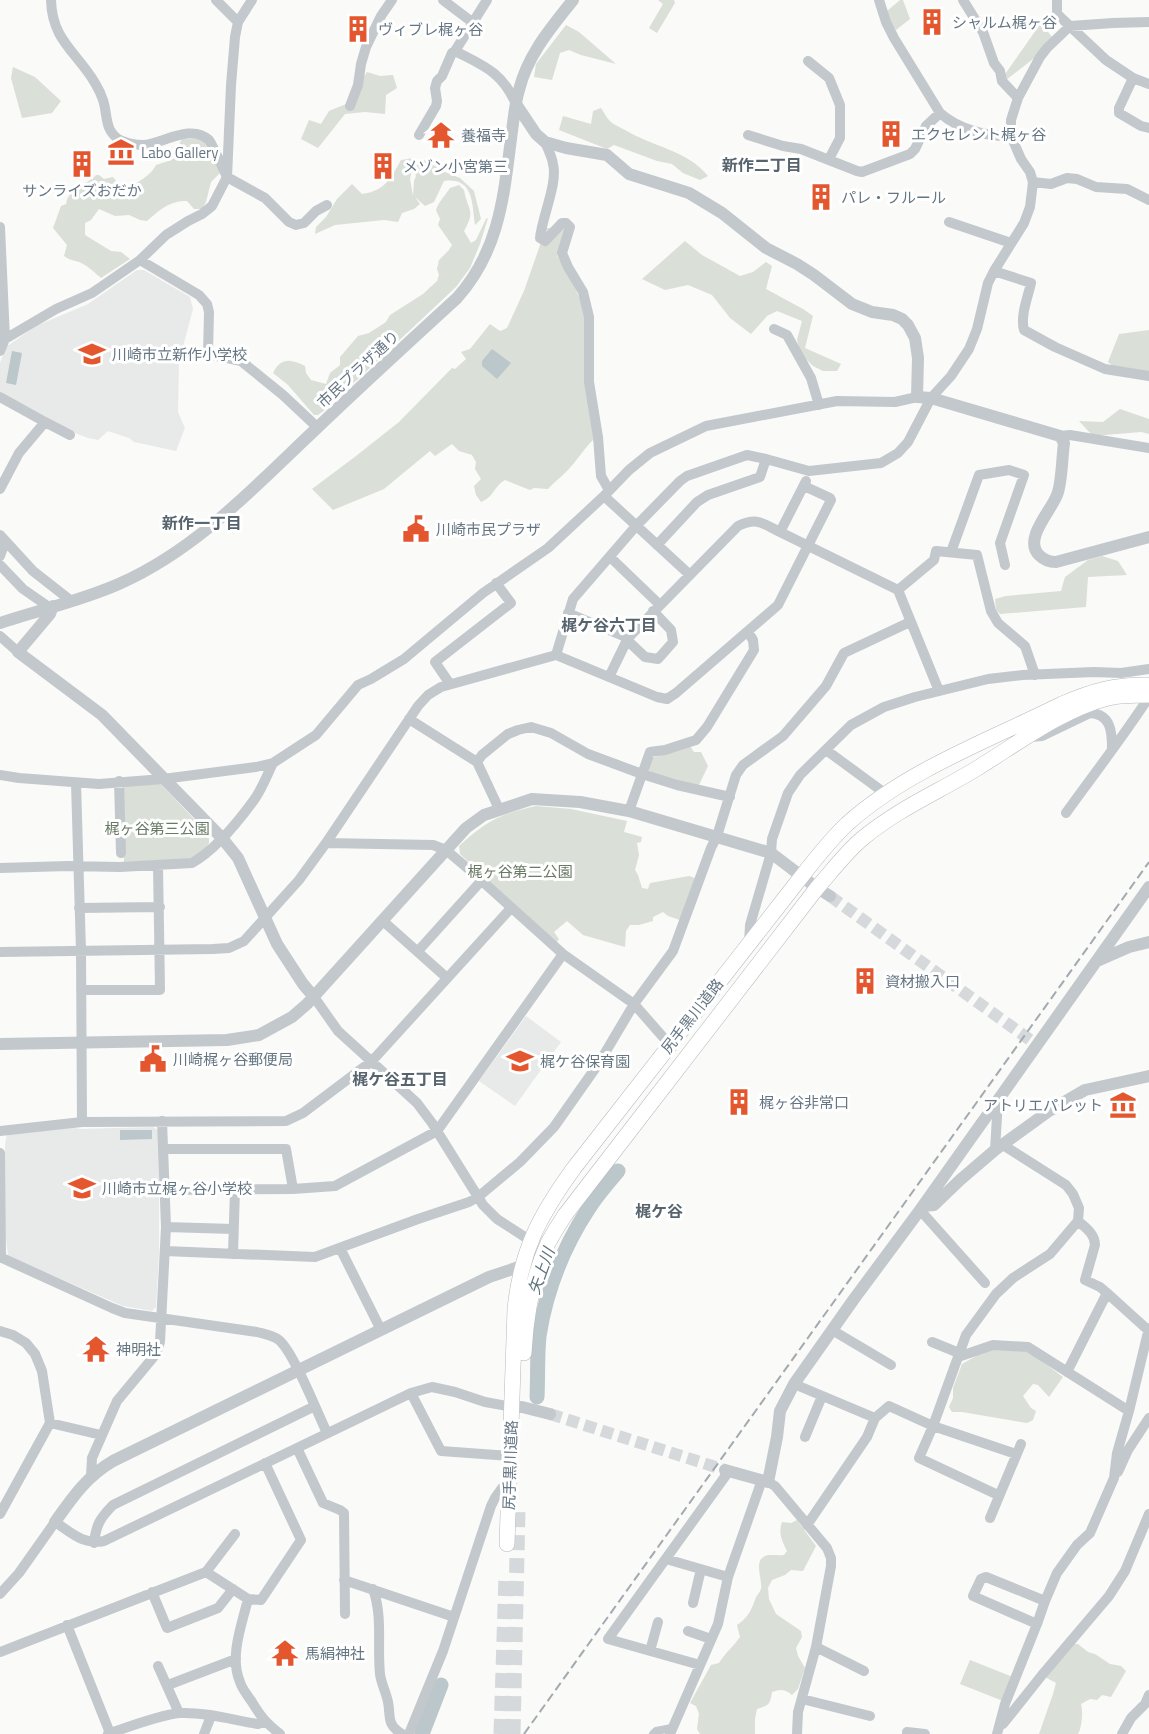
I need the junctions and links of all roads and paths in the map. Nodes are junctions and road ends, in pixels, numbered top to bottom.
1 (51, 0) edge
2 (216, 0) edge
3 (252, 0) edge
4 (392, 0) edge
5 (443, 0) edge
6 (487, 0) edge
7 (573, 0) edge
8 (879, 0) edge
9 (963, 0) edge
10 (1057, 0) edge
11 (238, 22) junction
12 (472, 22) junction
13 (1149, 22) edge
14 (1070, 26) junction
15 (455, 51) junction
16 (808, 61) dead end
17 (1133, 78) junction
18 (1149, 84) edge
19 (1018, 98) junction
20 (516, 104) junction
21 (350, 106) dead end
22 (940, 113) junction
23 (1149, 128) edge
24 (419, 135) dead end
25 (748, 135) dead end
26 (1011, 136) junction
27 (545, 142) junction
28 (829, 159) junction
29 (227, 177) junction
30 (1033, 182) junction
31 (1149, 200) edge
32 (327, 205) dead end
33 (949, 222) dead end
34 (0, 227) edge
35 (1011, 243) junction
36 (140, 260) junction
37 (994, 271) junction
38 (2, 295) edge
39 (774, 329) dead end
40 (5, 339) junction
41 (0, 351) edge
42 (1149, 376) edge
43 (0, 397) edge
44 (917, 397) junction
45 (931, 398) junction
46 (819, 405) junction
47 (45, 422) junction
48 (317, 427) junction
49 (70, 435) dead end
50 (1060, 436) junction
51 (1149, 448) edge
52 (766, 459) junction
53 (809, 471) junction
54 (804, 486) junction
55 (0, 489) edge
56 (607, 493) junction
57 (636, 526) junction
58 (780, 532) junction
59 (1149, 537) edge
60 (2, 538) edge
61 (657, 545) junction
62 (809, 546) junction
63 (951, 552) junction
64 (0, 556) edge
65 (610, 557) junction
66 (0, 565) edge
67 (1005, 565) dead end
68 (690, 575) junction
69 (496, 583) junction
70 (898, 590) junction
71 (70, 600) junction
72 (51, 607) junction
73 (656, 608) junction
74 (568, 613) junction
75 (910, 622) junction
76 (0, 623) edge
77 (748, 632) junction
78 (0, 636) edge
79 (627, 639) junction
80 (18, 652) junction
81 (556, 655) junction
82 (1149, 669) edge
83 (1100, 671) junction
84 (1035, 675) junction
85 (609, 677) junction
86 (450, 684) junction
87 (1149, 684) edge
88 (1104, 688) junction
89 (939, 691) junction
90 (1149, 696) edge
91 (409, 719) junction
92 (1027, 738) junction
93 (1112, 748) junction
94 (826, 750) junction
95 (477, 762) junction
96 (273, 763) junction
97 (642, 774) junction
98 (0, 775) edge
99 (163, 779) junction
100 (119, 782) junction
101 (76, 783) junction
102 (886, 794) junction
103 (730, 797) junction
104 (500, 808) junction
105 (629, 811) junction
106 (1066, 813) dead end
107 (717, 836) junction
108 (222, 838) junction
109 (326, 843) junction
110 (446, 850) junction
111 (121, 853) dead end
112 (771, 853) junction
113 (158, 865) junction
114 (78, 866) junction
115 (0, 868) edge
116 (802, 876) junction
117 (482, 880) junction
118 (1149, 887) edge
119 (823, 892) junction
120 (159, 907) junction
121 (79, 908) junction
122 (511, 908) junction
123 (266, 917) junction
124 (383, 921) junction
125 (1149, 942) edge
126 (749, 943) junction
127 (161, 950) junction
128 (81, 951) junction
129 (418, 951) junction
130 (0, 952) edge
131 (562, 954) junction
132 (1096, 962) junction
133 (447, 978) junction
134 (81, 990) junction
135 (314, 997) junction
136 (634, 1004) junction
137 (82, 1042) junction
138 (0, 1044) edge
139 (670, 1045) junction
140 (372, 1061) junction
141 (1149, 1076) edge
142 (998, 1099) junction
143 (162, 1121) junction
144 (82, 1122) junction
145 (0, 1131) edge
146 (436, 1131) junction
147 (999, 1148) junction
148 (163, 1149) junction
149 (0, 1153) edge
150 (235, 1189) junction
151 (293, 1189) junction
152 (164, 1190) junction
153 (478, 1197) junction
154 (922, 1208) junction
155 (1078, 1221) junction
156 (166, 1227) junction
157 (233, 1229) junction
158 (531, 1241) junction
159 (340, 1248) junction
160 (165, 1251) junction
161 (233, 1254) junction
162 (0, 1258) edge
163 (522, 1266) junction
164 (538, 1267) junction
165 (985, 1283) dead end
166 (1107, 1293) junction
167 (161, 1318) junction
168 (1148, 1329) edge
169 (381, 1330) junction
170 (832, 1330) junction
171 (0, 1331) edge
172 (932, 1342) dead end
173 (959, 1355) junction
174 (891, 1365) dead end
175 (298, 1371) junction
176 (1067, 1372) junction
177 (794, 1384) junction
178 (411, 1393) junction
179 (822, 1396) junction
180 (315, 1406) junction
181 (518, 1407) junction
182 (1129, 1411) junction
183 (550, 1414) tunnel mouth
184 (875, 1418) junction
185 (1149, 1418) edge
186 (50, 1422) junction
187 (933, 1426) junction
188 (327, 1433) junction
189 (101, 1435) junction
190 (805, 1437) dead end
191 (297, 1448) junction
192 (511, 1456) junction
193 (265, 1463) junction
194 (727, 1470) joint
195 (91, 1476) junction
196 (510, 1477) junction
197 (1114, 1478) junction
198 (765, 1481) junction
199 (998, 1495) junction
200 (518, 1510) tunnel mouth
201 (0, 1514) edge
202 (1149, 1514) edge
203 (990, 1518) dead end
204 (55, 1522) junction
205 (807, 1525) junction
206 (235, 1534) dead end
207 (94, 1543) junction
208 (507, 1544) dead end
209 (666, 1559) junction
210 (701, 1569) junction
211 (206, 1572) junction
212 (728, 1577) junction
213 (344, 1580) junction
214 (232, 1588) junction
215 (373, 1589) junction
216 (152, 1593) junction
217 (0, 1594) edge
218 (248, 1599) junction
219 (1045, 1600) junction
220 (693, 1603) dead end
221 (345, 1614) dead end
222 (454, 1617) junction
223 (658, 1622) dead end
224 (1037, 1624) junction
225 (67, 1625) junction
226 (688, 1631) dead end
227 (711, 1639) junction
228 (816, 1647) junction
229 (650, 1651) junction
230 (0, 1652) edge
231 (236, 1659) junction
232 (700, 1665) junction
233 (158, 1666) dead end
234 (864, 1671) dead end
235 (168, 1685) junction
236 (1149, 1695) edge
237 (802, 1699) junction
238 (179, 1713) junction
239 (211, 1716) junction
240 (870, 1716) dead end
241 (265, 1722) junction
242 (671, 1731) edge
243 (998, 1731) edge
244 (109, 1734) edge
245 (204, 1734) edge
246 (280, 1734) edge
247 (402, 1734) edge
248 (409, 1734) edge
249 (653, 1734) edge
250 (797, 1734) edge
251 (907, 1734) edge
252 (925, 1734) edge
253 (1122, 1734) edge

1 - 29 street
2 - 11 street
3 - 11 street
4 - 21 street
5 - 12 street
6 - 12 street
7 - 20 street, 市民プラザ通り
8 - 22 street
9 - 19 street
10 - 14 street
11 - 29 street
12 - 15 street
13 - 14 street
14 - 17 street
14 - 19 street
15 - 20 street
15 - 24 street
16 - 28 street
17 - 18 street
17 - 23 street
19 - 26 street
20 - 27 street
20 - 48 street, 市民プラザ通り
22 - 26 street
22 - 28 street
25 - 28 street
26 - 30 street
27 - 44 street
27 - 56 street
29 - 32 street
29 - 36 street
30 - 31 street
30 - 35 street
33 - 35 street
34 - 38 street
35 - 37 street
36 - 40 street
36 - 48 street
37 - 42 street
37 - 45 street
38 - 40 street
39 - 46 street
40 - 41 street
43 - 47 street
44 - 45 street
44 - 46 street
45 - 50 street
45 - 53 street
46 - 56 street
47 - 49 street
47 - 55 street
48 - 71 street, 市民プラザ通り
50 - 51 street
50 - 59 street
52 - 53 street
52 - 57 street
52 - 61 street
53 - 54 street
54 - 58 street
54 - 62 street
56 - 57 street
56 - 69 street
57 - 61 street
57 - 65 street
58 - 62 street
58 - 68 street
60 - 64 street
60 - 71 street
61 - 68 street
62 - 70 street
62 - 77 street
63 - 67 street
63 - 70 street
63 - 84 street
65 - 73 street
65 - 74 street
66 - 72 street
68 - 73 street
69 - 86 street
69 - 96 street
70 - 75 street
71 - 72 street, 市民プラザ通り
72 - 76 street, 市民プラザ通り
72 - 80 street
73 - 79 street
73 - 79 street
74 - 79 street
74 - 81 street
75 - 89 street
75 - 103 street
77 - 85 street
77 - 97 street
78 - 80 street
79 - 85 street
80 - 99 street
81 - 85 street
81 - 86 street
82 - 83 street
83 - 84 street
83 - 88 street
84 - 89 street
86 - 91 street
87 - 88 main road, 尻手黒川道路
88 - 102 main road, 尻手黒川道路
89 - 94 street
90 - 92 main road, 尻手黒川道路
90 - 93 street
91 - 95 street
91 - 109 street
92 - 93 street
92 - 119 main road, 尻手黒川道路
93 - 106 street
94 - 102 street
94 - 112 street
95 - 97 street
95 - 104 street
96 - 99 street
96 - 108 street
97 - 103 street
97 - 105 street
98 - 101 street
99 - 100 street
99 - 108 street
100 - 101 street
100 - 111 street
101 - 114 street
102 - 116 main road, 尻手黒川道路
103 - 107 street
104 - 105 street
104 - 110 street
105 - 107 street
107 - 112 street
107 - 136 street
108 - 113 street
108 - 123 street
109 - 110 street
109 - 123 street
110 - 117 street
110 - 124 street
112 - 116 street
112 - 126 street
113 - 114 street
113 - 120 street
114 - 115 street
114 - 121 street
116 - 119 street
116 - 126 main road, 尻手黒川道路
117 - 122 street
117 - 129 street
118 - 132 street
119 - 164 main road, 尻手黒川道路
120 - 121 street
120 - 127 street
121 - 128 street
122 - 131 street
122 - 133 street
123 - 127 street
123 - 135 street
124 - 129 street
124 - 135 street
125 - 132 street
126 - 139 main road, 尻手黒川道路
127 - 128 street
127 - 134 street
128 - 130 street
128 - 134 street
129 - 133 street
131 - 136 street
131 - 146 street
132 - 142 street
133 - 140 street
134 - 137 street
135 - 137 street
135 - 140 street
136 - 139 street
136 - 153 street
137 - 138 street
137 - 144 street
139 - 158 main road, 尻手黒川道路
140 - 143 street
140 - 146 street
141 - 147 street
142 - 147 street
142 - 154 street
143 - 144 street
143 - 148 street
144 - 145 street
146 - 151 street
146 - 153 street
147 - 154 street
147 - 155 street
148 - 151 street
148 - 152 street
149 - 162 street
150 - 151 street
150 - 152 street
150 - 157 street
152 - 156 street
153 - 158 street
153 - 159 street
154 - 165 street
154 - 170 street
155 - 166 street
155 - 173 street
156 - 157 street
156 - 160 street
157 - 161 street
158 - 163 main road, 尻手黒川道路
159 - 161 street
159 - 169 street
160 - 161 street
160 - 167 street
162 - 167 street
163 - 164 street
163 - 169 street
163 - 181 main road, 尻手黒川道路
164 - 181 main road, 尻手黒川道路
166 - 168 street
166 - 176 street
167 - 175 street
167 - 189 street
168 - 182 street
169 - 175 street
170 - 174 street
170 - 177 street
171 - 186 street
172 - 173 street
173 - 176 street
173 - 187 street
175 - 180 street
175 - 195 street
176 - 182 street
177 - 179 street
177 - 198 street
178 - 181 street
178 - 188 street
178 - 192 street
179 - 184 street
179 - 190 street
180 - 188 street
180 - 207 street
181 - 183 street
181 - 192 main road, 尻手黒川道路
181 - 200 main road, 尻手黒川道路
182 - 197 street
184 - 187 street
184 - 205 street
185 - 197 street
186 - 189 street
186 - 201 street
187 - 199 street
187 - 199 street
188 - 191 street
189 - 195 street
191 - 193 street
191 - 213 street
192 - 196 main road, 尻手黒川道路
193 - 207 street
193 - 218 street
194 - 198 street
194 - 209 street
195 - 204 street
196 - 208 main road, 尻手黒川道路
196 - 222 street
197 - 219 street
198 - 205 street
198 - 212 street
199 - 203 street
202 - 243 street
204 - 207 street
204 - 217 street
205 - 228 street
206 - 211 street
209 - 210 street
209 - 229 street
210 - 212 street
210 - 220 street
211 - 214 street
211 - 216 street
212 - 227 street
213 - 215 street
213 - 221 street
214 - 216 street
214 - 218 street
215 - 222 street
215 - 247 street
216 - 225 street
218 - 231 street
219 - 224 street
219 - 224 street
222 - 248 street
223 - 229 street
224 - 243 street
225 - 230 street
225 - 244 street
226 - 227 street
227 - 232 street
228 - 234 street
228 - 237 street
229 - 232 street
231 - 235 street
231 - 241 street
232 - 242 street
233 - 235 street
235 - 238 street
236 - 253 street
237 - 240 street
237 - 250 street
238 - 239 street
238 - 244 street
239 - 241 street
239 - 245 street
241 - 246 street
242 - 249 street
251 - 252 street

